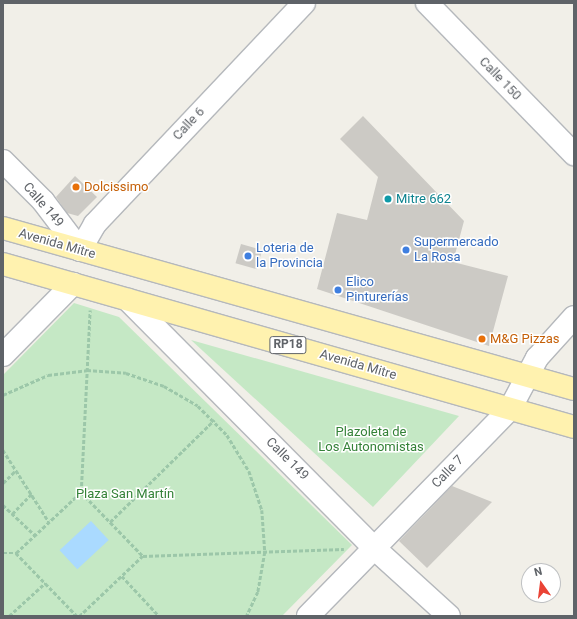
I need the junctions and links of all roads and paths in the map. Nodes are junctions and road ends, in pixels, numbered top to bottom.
1 (304, 3) edge
2 (427, 3) edge
3 (574, 154) edge
4 (3, 162) edge
5 (3, 228) edge
6 (80, 250) junction
7 (3, 264) edge
8 (82, 287) junction
9 (128, 300) junction
10 (574, 317) edge
11 (3, 355) edge
12 (87, 370) junction
13 (526, 375) junction
14 (574, 389) edge
15 (3, 395) edge
16 (231, 403) junction
17 (510, 409) junction
18 (213, 421) junction
19 (574, 427) edge
20 (3, 450) edge
21 (16, 470) junction
22 (3, 483) edge
23 (81, 492) junction
24 (31, 494) junction
25 (3, 505) edge
26 (12, 514) junction
27 (48, 522) junction
28 (110, 522) junction
29 (35, 536) junction
30 (374, 548) junction
31 (265, 552) junction
32 (3, 553) edge
33 (16, 553) junction
34 (143, 556) junction
35 (122, 576) junction
36 (45, 583) junction
37 (9, 616) edge
38 (79, 616) edge
39 (159, 616) edge
40 (248, 616) edge
41 (308, 616) edge
42 (449, 616) edge

1 - 6 street, Calle 6
2 - 3 street, Calle 150
4 - 6 street, Calle 149
5 - 6 main road, Avenida Mitre
6 - 13 main road, Avenida Mitre
7 - 8 main road, Avenida Mitre / RP18
8 - 9 main road, Avenida Mitre / RP18
8 - 11 street
8 - 12 path
9 - 16 street, Calle 149
9 - 17 main road, Avenida Mitre / RP18
10 - 13 street, Calle 7
12 - 15 path
12 - 18 path
12 - 23 path
13 - 14 main road, Avenida Mitre
13 - 17 street, Calle 7
16 - 18 path
16 - 30 street, Calle 149
17 - 19 main road, Avenida Mitre / RP18
17 - 30 street, Calle 7
18 - 28 path
18 - 31 path
20 - 21 path
21 - 22 path
21 - 24 path
23 - 27 path
23 - 28 path
24 - 26 path
24 - 27 path
25 - 26 path
26 - 29 path
27 - 29 path
28 - 34 path
29 - 33 path
30 - 31 path
30 - 41 street, Calle 7
30 - 42 street, Calle 149
31 - 34 path
31 - 40 path
32 - 33 path
33 - 36 path
34 - 35 path
35 - 38 path
35 - 39 path
36 - 37 path
36 - 38 path

